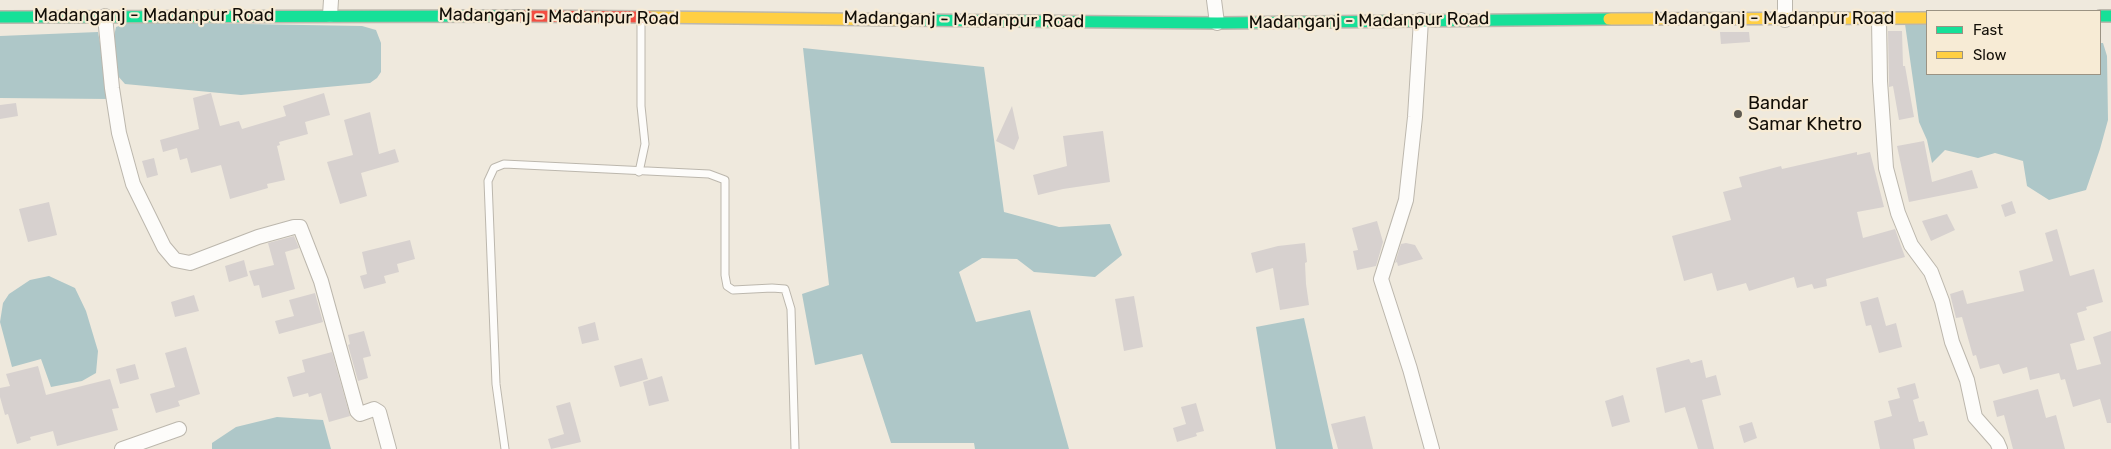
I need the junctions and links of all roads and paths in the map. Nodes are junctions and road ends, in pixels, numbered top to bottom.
1 (331, 0) edge
2 (1214, 0) edge
3 (1785, 0) edge
4 (330, 15) junction
5 (105, 16) junction
6 (0, 17) edge
7 (640, 17) junction
8 (1926, 18) edge
9 (1879, 19) junction
10 (1420, 20) junction
11 (1784, 20) junction
12 (1217, 23) junction
13 (639, 172) junction
14 (179, 429) dead end
15 (122, 449) edge
16 (390, 449) edge
17 (505, 449) edge
18 (794, 449) edge
19 (1432, 449) edge
20 (2000, 449) edge

1 - 4 street
2 - 12 street
3 - 11 street
4 - 5 main road, Madanganj - Madanpur Road
4 - 7 main road, Madanganj - Madanpur Road
5 - 6 main road, Madanganj - Madanpur Road
5 - 16 street
7 - 12 main road, Madanganj - Madanpur Road
7 - 13 lane
8 - 9 main road, Madanganj - Madanpur Road
9 - 11 main road, Madanganj - Madanpur Road
9 - 20 street
10 - 11 main road, Madanganj - Madanpur Road
10 - 12 main road, Madanganj - Madanpur Road
10 - 19 street
13 - 17 lane
13 - 18 lane
14 - 15 street

